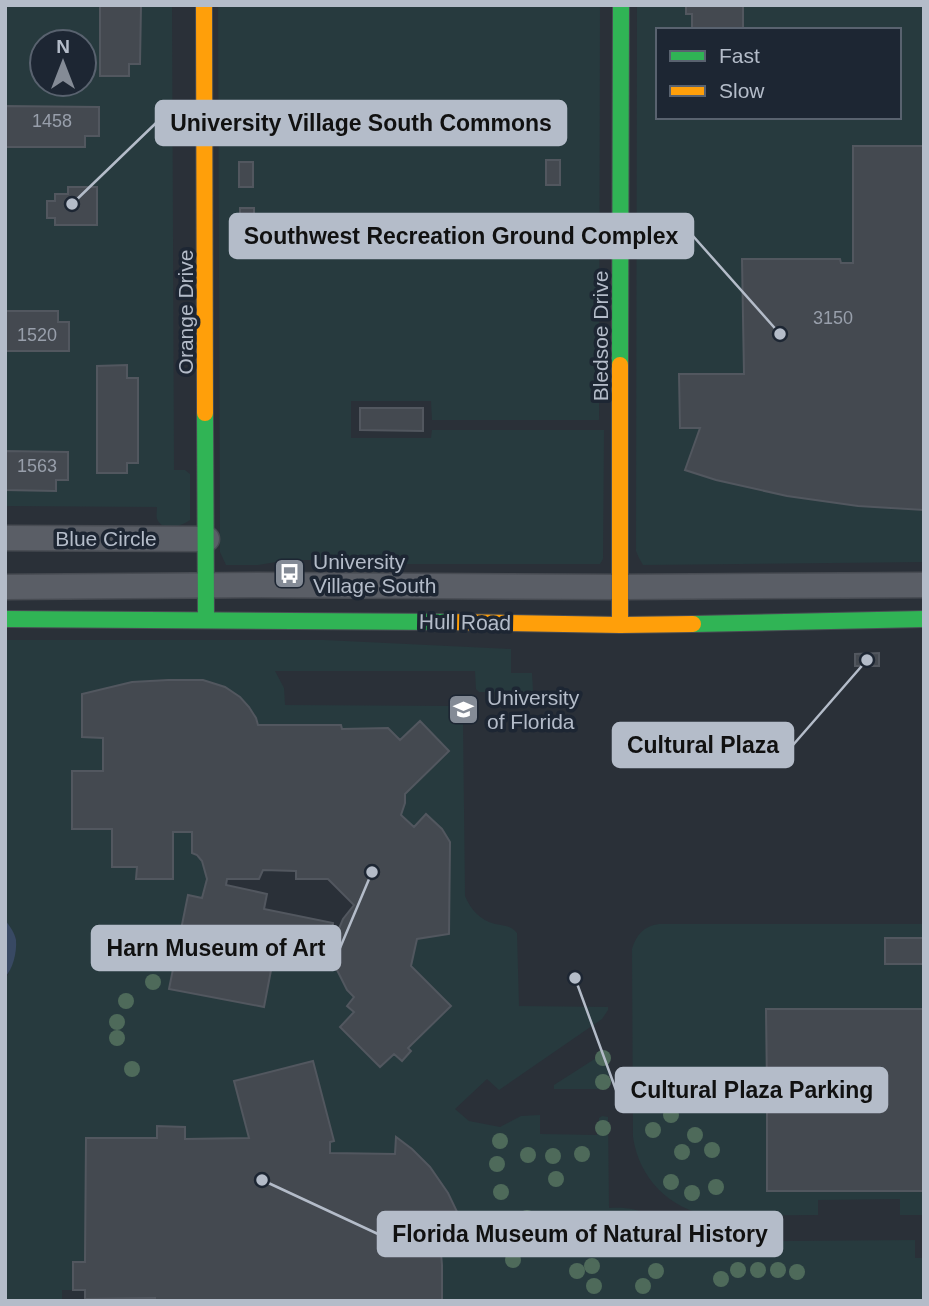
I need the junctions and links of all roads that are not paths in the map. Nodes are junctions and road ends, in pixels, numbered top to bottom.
1 (204, 5) edge
2 (621, 5) edge
3 (5, 538) edge
4 (207, 539) junction
5 (924, 585) edge
6 (206, 586) junction
7 (5, 587) edge
8 (621, 587) junction
9 (5, 619) edge
10 (206, 619) junction
11 (924, 619) edge
12 (620, 625) junction

1 - 4 street, Orange Drive
2 - 8 street, Bledsoe Drive
3 - 4 street, Blue Circle
4 - 6 street, Orange Drive
5 - 8 street, Hull Road
6 - 7 street, Hull Road
6 - 8 street, Hull Road
6 - 10 street, Orange Drive
8 - 12 street, Bledsoe Drive
9 - 10 street, Hull Road
10 - 12 street, Hull Road
11 - 12 street, Hull Road

